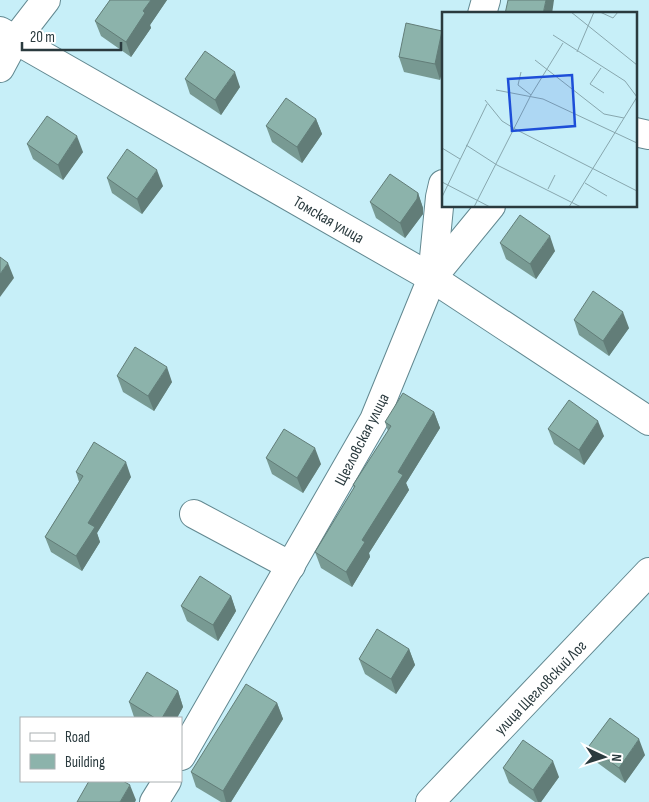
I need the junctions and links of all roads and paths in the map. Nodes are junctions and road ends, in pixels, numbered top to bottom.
1 (46, 0) edge
2 (8, 36) edge
3 (0, 68) edge
4 (636, 132) edge
5 (649, 135) edge
6 (442, 188) edge
7 (489, 208) edge
8 (432, 278) junction
9 (649, 421) edge
10 (194, 514) dead end
11 (291, 566) junction
12 (649, 572) edge
13 (182, 754) edge
14 (166, 782) edge
15 (154, 802) edge
16 (430, 802) edge

1 - 2 street
2 - 3 street
2 - 8 street, Томская улица
4 - 5 street
6 - 8 street, Щегловская улица
7 - 8 street, Щегловская улица
8 - 9 street, Томская улица
8 - 11 street, Щегловская улица
10 - 11 street
11 - 13 street, Щегловская улица
12 - 16 street, улица Щегловский Лог
14 - 15 street

